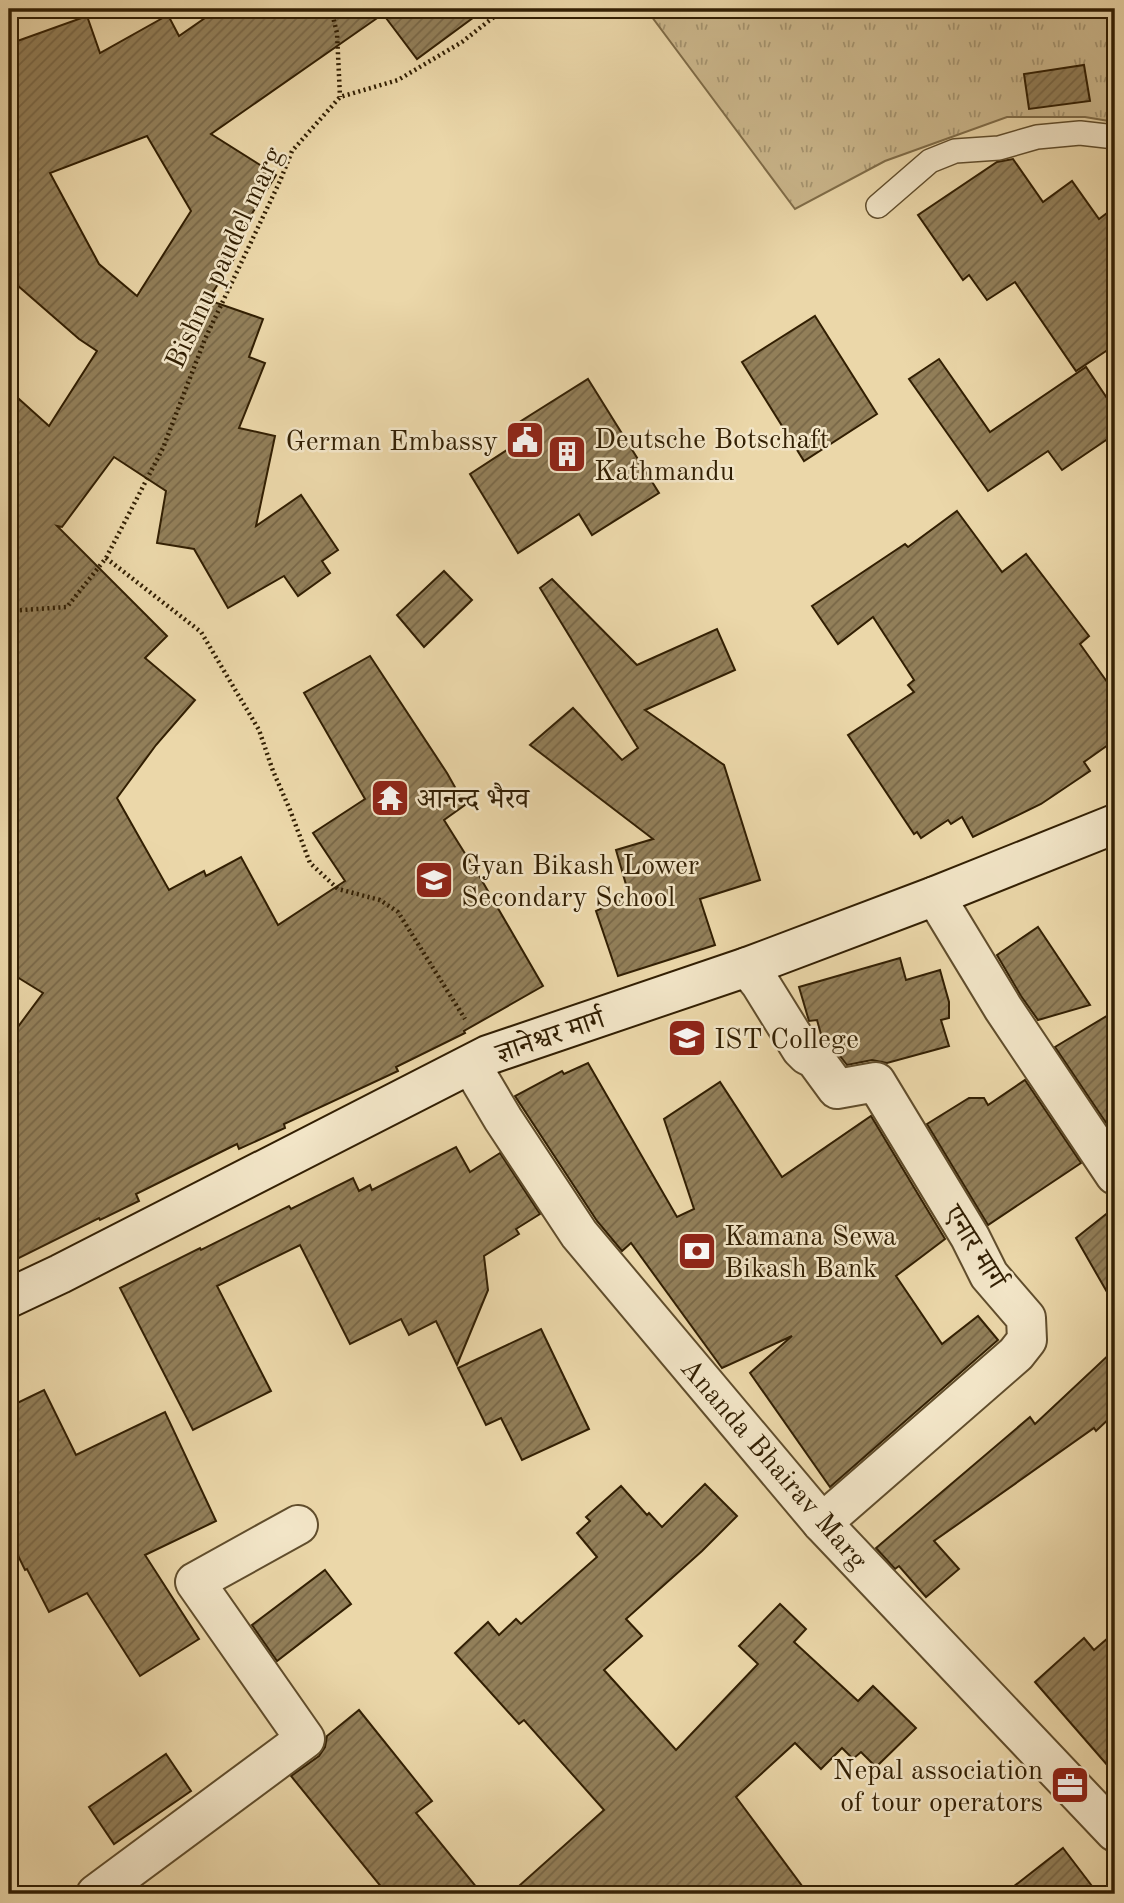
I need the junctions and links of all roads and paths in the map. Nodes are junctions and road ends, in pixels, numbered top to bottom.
1 (331, 9) edge
2 (504, 9) edge
3 (340, 97) junction
4 (1115, 137) edge
5 (878, 205) dead end
6 (106, 558) junction
7 (9, 611) edge
8 (1115, 824) edge
9 (935, 897) junction
10 (747, 967) junction
11 (480, 1060) junction
12 (1115, 1175) edge
13 (9, 1298) edge
14 (822, 1523) junction
15 (298, 1525) dead end
16 (1115, 1832) edge
17 (96, 1894) edge

1 - 3 path
2 - 3 path
3 - 6 path, Bishnu paudel marg
4 - 5 lane
6 - 7 path, Bishnu paudel marg
6 - 11 path
8 - 9 street, ज्ञानेश्वर मार्ग
9 - 10 street, ज्ञानेश्वर मार्ग
9 - 12 street
10 - 11 street, ज्ञानेश्वर मार्ग
10 - 14 street, एनार मार्ग
11 - 13 street, ज्ञानेश्वर मार्ग
11 - 14 street, Ananda Bhairav Marg
14 - 16 street, Ananda Bhairav Marg
15 - 17 street

